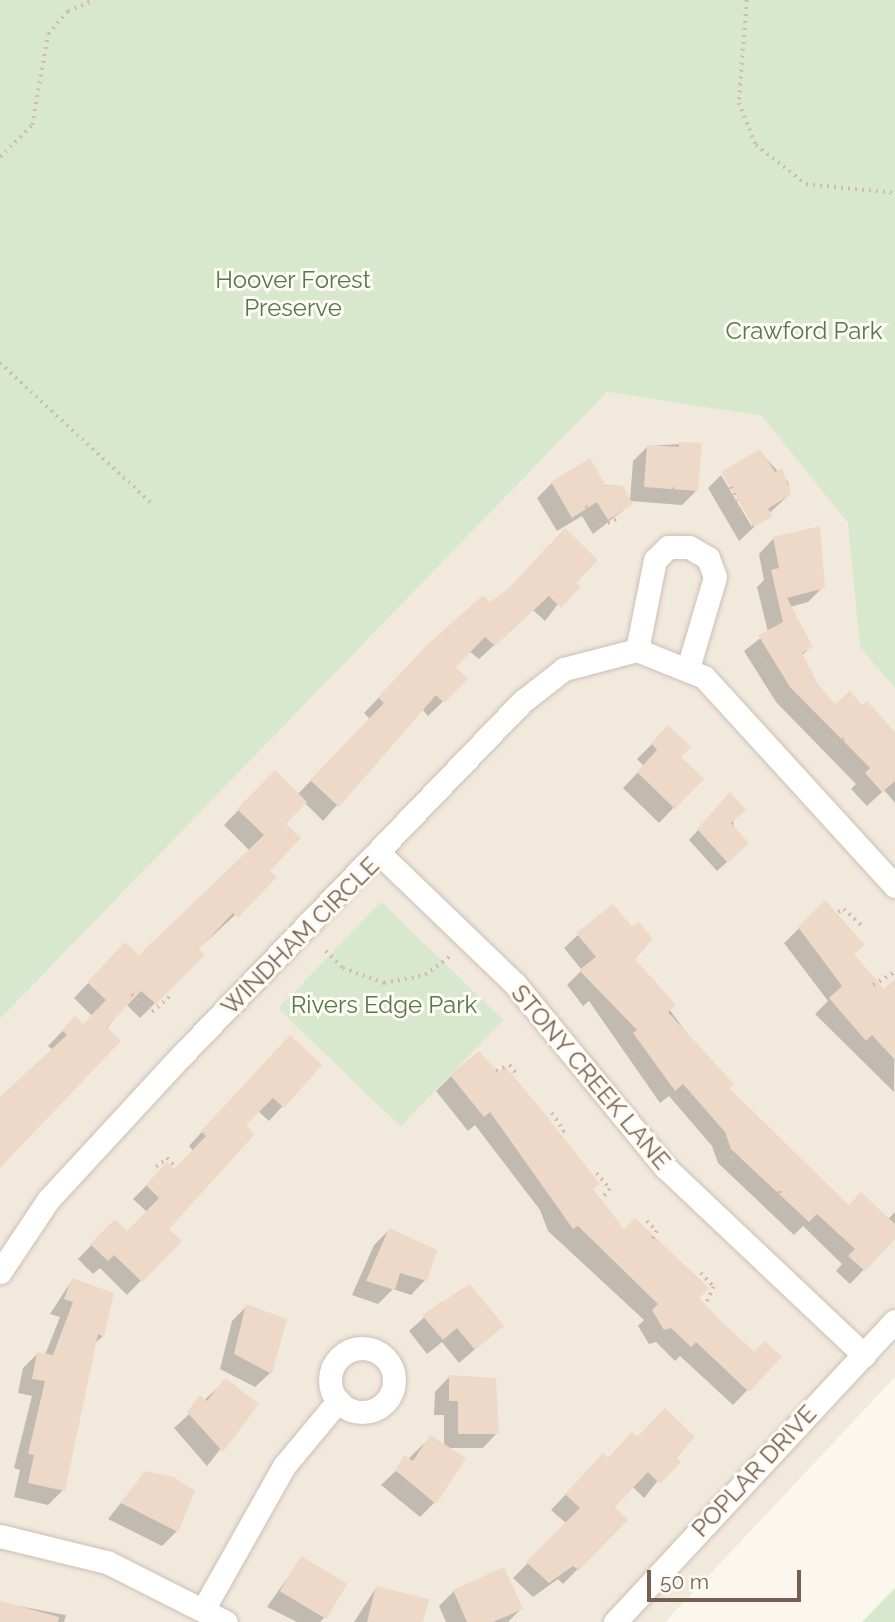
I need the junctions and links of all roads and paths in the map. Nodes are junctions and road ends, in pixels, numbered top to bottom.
1 (94, 0) edge
2 (747, 0) edge
3 (0, 157) edge
4 (895, 194) edge
5 (0, 363) edge
6 (732, 487) dead end
7 (671, 489) dead end
8 (688, 495) dead end
9 (150, 502) dead end
10 (586, 506) dead end
11 (621, 517) dead end
12 (742, 518) dead end
13 (776, 554) dead end
14 (768, 585) dead end
15 (637, 650) junction
16 (768, 650) dead end
17 (688, 668) junction
18 (772, 678) dead end
19 (818, 724) dead end
20 (848, 737) dead end
21 (381, 855) junction
22 (895, 886) edge
23 (838, 912) dead end
24 (863, 927) dead end
25 (326, 951) dead end
26 (449, 957) dead end
27 (895, 972) edge
28 (873, 985) dead end
29 (132, 994) dead end
30 (171, 995) dead end
31 (496, 1071) dead end
32 (518, 1076) dead end
33 (664, 1086) dead end
34 (692, 1094) dead end
35 (552, 1113) dead end
36 (724, 1137) dead end
37 (560, 1138) dead end
38 (735, 1165) dead end
39 (156, 1167) dead end
40 (176, 1167) dead end
41 (597, 1173) dead end
42 (780, 1191) dead end
43 (601, 1200) dead end
44 (792, 1218) dead end
45 (647, 1221) dead end
46 (653, 1239) dead end
47 (0, 1272) edge
48 (701, 1273) dead end
49 (706, 1304) dead end
50 (895, 1321) edge
51 (864, 1355) junction
52 (338, 1401) dead end
53 (0, 1536) edge
54 (204, 1608) junction
55 (226, 1622) edge
56 (615, 1622) edge

1 - 3 path
2 - 4 path
5 - 9 path
6 - 12 path
7 - 8 path
10 - 11 path
13 - 14 path
15 - 17 street
15 - 17 street
15 - 21 street, WINDHAM CIRCLE
16 - 18 path
17 - 22 street
19 - 20 path
21 - 47 street, WINDHAM CIRCLE
21 - 51 street, STONY CREEK LANE
23 - 24 path
25 - 26 path
27 - 28 path
29 - 30 path
31 - 32 path
33 - 34 path
35 - 37 path
36 - 38 path
39 - 40 path
41 - 43 path
42 - 44 path
45 - 46 path
48 - 49 path
50 - 51 street, POPLAR DRIVE
51 - 56 street, POPLAR DRIVE
52 - 54 street
53 - 54 street
54 - 55 street

